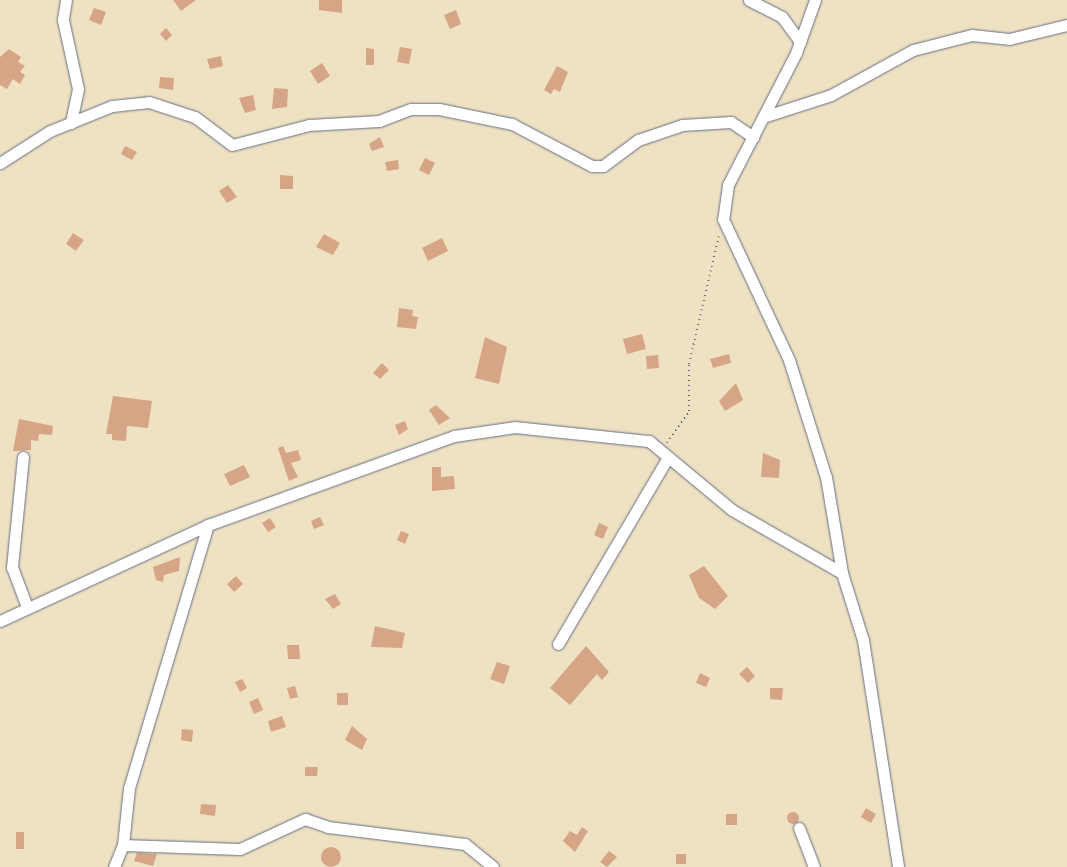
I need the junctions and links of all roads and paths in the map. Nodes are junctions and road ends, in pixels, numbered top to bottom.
1 (66, 0) edge
2 (748, 0) edge
3 (814, 0) edge
4 (1067, 25) edge
5 (800, 42) junction
6 (764, 117) junction
7 (71, 123) junction
8 (753, 137) junction
9 (0, 163) edge
10 (723, 219) junction
11 (664, 453) junction
12 (24, 457) dead end
13 (208, 525) junction
14 (842, 573) junction
15 (27, 607) junction
16 (0, 620) edge
17 (558, 644) dead end
18 (799, 828) dead end
19 (123, 845) junction
20 (114, 867) edge
21 (493, 867) edge
22 (814, 867) edge
23 (898, 867) edge

1 - 7 street
2 - 5 street
3 - 5 street
4 - 6 street
5 - 6 street
6 - 8 street
7 - 8 street
7 - 9 street
8 - 10 street
10 - 11 path
10 - 14 street
11 - 13 street
11 - 14 street
11 - 17 street
12 - 15 street
13 - 15 street
13 - 19 street
14 - 23 street
15 - 16 street
18 - 22 street
19 - 20 street
19 - 21 street

